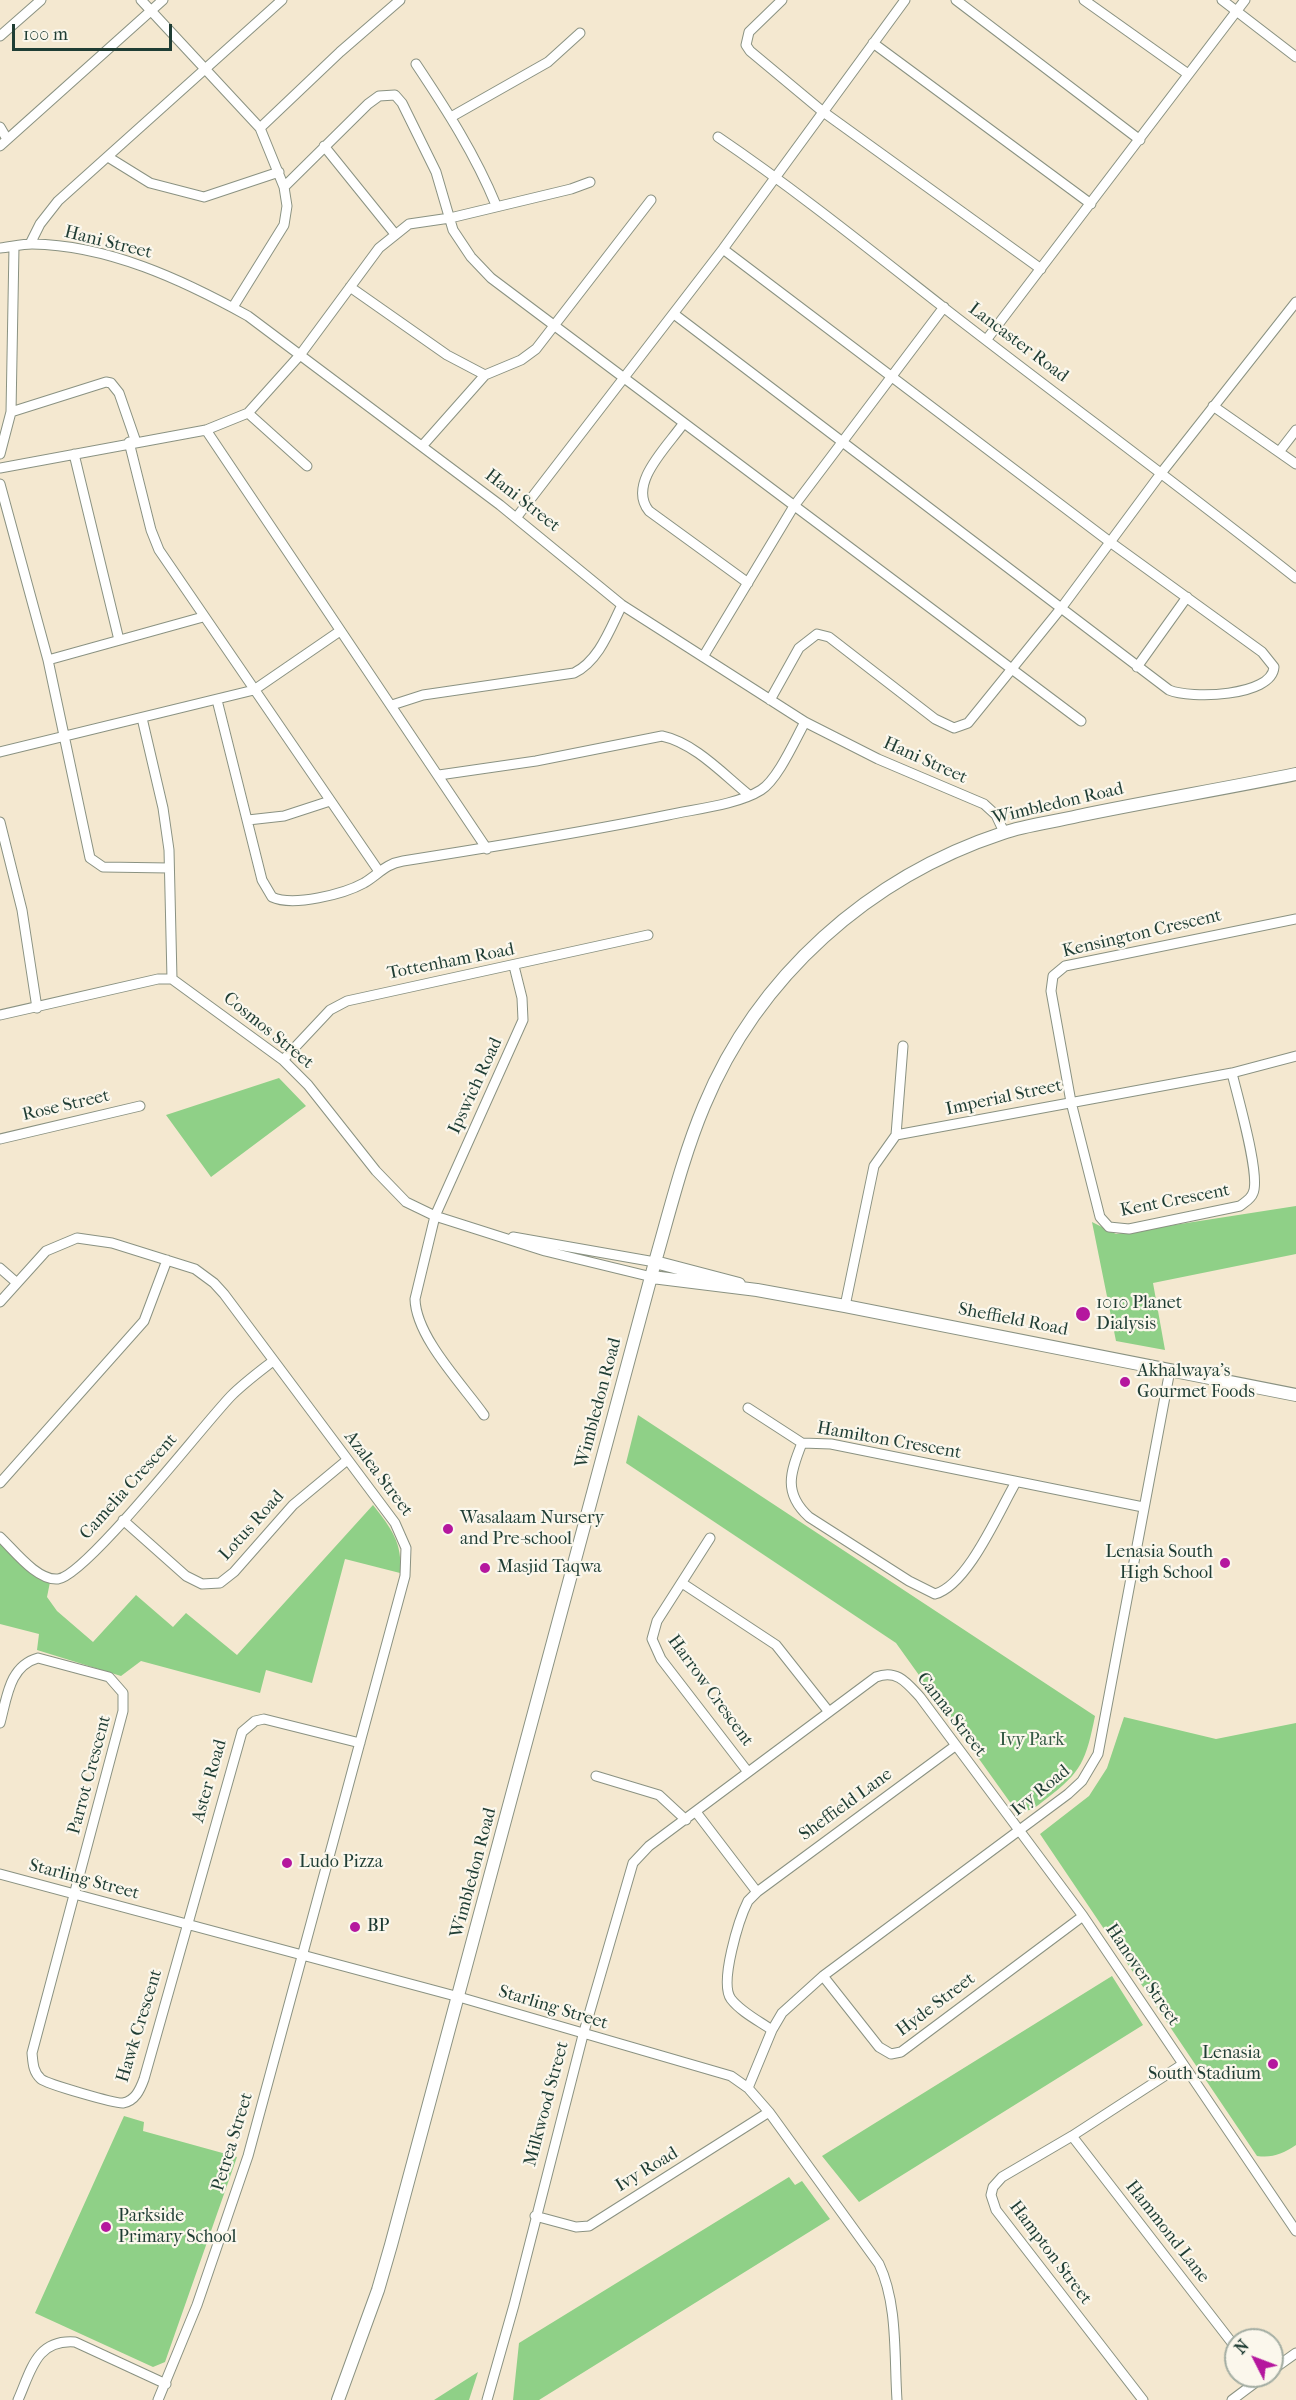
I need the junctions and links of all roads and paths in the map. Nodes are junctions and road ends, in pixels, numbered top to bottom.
1 (41, 0) edge
2 (141, 0) edge
3 (163, 0) edge
4 (282, 0) edge
5 (400, 0) edge
6 (782, 0) edge
7 (905, 0) edge
8 (956, 0) edge
9 (1084, 0) edge
10 (1222, 0) edge
11 (1245, 0) edge
12 (150, 11) junction
13 (1237, 12) junction
14 (580, 33) dead end
15 (0, 36) edge
16 (873, 44) junction
17 (1296, 57) edge
18 (416, 64) dead end
19 (205, 69) junction
20 (1188, 74) junction
21 (822, 111) junction
22 (451, 117) junction
23 (0, 127) edge
24 (260, 128) junction
25 (718, 137) dead end
26 (1140, 140) junction
27 (4, 142) edge
28 (324, 147) junction
29 (108, 157) junction
30 (279, 172) junction
31 (776, 176) junction
32 (590, 182) dead end
33 (284, 187) junction
34 (651, 200) dead end
35 (1090, 204) junction
36 (496, 205) junction
37 (450, 218) junction
38 (395, 234) junction
39 (30, 244) junction
40 (14, 247) junction
41 (0, 249) edge
42 (723, 249) junction
43 (1041, 269) junction
44 (350, 287) junction
45 (1296, 302) edge
46 (232, 307) junction
47 (944, 307) junction
48 (674, 314) junction
49 (556, 325) junction
50 (987, 339) junction
51 (300, 355) junction
52 (485, 375) junction
53 (623, 378) junction
54 (891, 378) junction
55 (1213, 406) junction
56 (11, 412) junction
57 (248, 413) junction
58 (683, 424) junction
59 (206, 430) junction
60 (1296, 430) edge
61 (842, 441) junction
62 (133, 442) junction
63 (423, 445) junction
64 (1279, 452) junction
65 (0, 454) edge
66 (74, 454) junction
67 (1296, 464) edge
68 (307, 466) dead end
69 (0, 468) edge
70 (1162, 472) junction
71 (0, 484) edge
72 (794, 506) junction
73 (516, 518) junction
74 (1110, 542) junction
75 (1296, 578) edge
76 (748, 583) junction
77 (1187, 597) junction
78 (622, 605) junction
79 (1062, 607) junction
80 (203, 617) junction
81 (340, 631) junction
82 (119, 640) junction
83 (703, 657) junction
84 (48, 660) junction
85 (1137, 667) junction
86 (1011, 671) junction
87 (254, 690) junction
88 (217, 700) junction
89 (770, 700) junction
90 (392, 705) junction
91 (142, 718) junction
92 (805, 722) junction
93 (1081, 722) dead end
94 (65, 736) junction
95 (0, 752) edge
96 (1296, 774) edge
97 (439, 775) junction
98 (749, 795) junction
99 (330, 801) junction
100 (248, 820) junction
101 (0, 822) edge
102 (1004, 832) junction
103 (487, 849) junction
104 (169, 868) junction
105 (378, 870) junction
106 (1296, 919) edge
107 (648, 935) dead end
108 (514, 966) junction
109 (172, 979) junction
110 (37, 1008) junction
111 (0, 1015) edge
112 (903, 1046) dead end
113 (1296, 1056) edge
114 (283, 1060) junction
115 (1232, 1073) junction
116 (1071, 1102) junction
117 (140, 1106) dead end
118 (896, 1135) junction
119 (0, 1138) edge
120 (435, 1216) junction
121 (501, 1236) junction
122 (167, 1260) junction
123 (655, 1262) junction
124 (0, 1268) edge
125 (652, 1277) junction
126 (16, 1283) junction
127 (757, 1290) junction
128 (0, 1302) edge
129 (845, 1306) junction
130 (273, 1361) junction
131 (1170, 1370) junction
132 (1296, 1395) edge
133 (748, 1408) dead end
134 (484, 1415) dead end
135 (802, 1443) junction
136 (346, 1461) junction
137 (1016, 1482) junction
138 (0, 1483) edge
139 (1143, 1507) junction
140 (123, 1520) junction
141 (0, 1537) edge
142 (711, 1538) dead end
143 (682, 1583) junction
144 (829, 1712) junction
145 (0, 1723) edge
146 (360, 1743) junction
147 (955, 1746) junction
148 (748, 1772) junction
149 (596, 1776) dead end
150 (696, 1812) junction
151 (686, 1820) junction
152 (1020, 1829) junction
153 (0, 1874) edge
154 (757, 1892) junction
155 (75, 1894) junction
156 (1083, 1916) junction
157 (188, 1925) junction
158 (302, 1957) junction
159 (823, 1976) junction
160 (459, 1997) junction
161 (772, 2030) junction
162 (583, 2035) junction
163 (1183, 2064) junction
164 (748, 2088) junction
165 (769, 2112) junction
166 (1072, 2136) junction
167 (535, 2216) junction
168 (1296, 2231) edge
169 (1224, 2332) edge
170 (166, 2384) junction
171 (1247, 2388) edge
172 (18, 2400) edge
173 (158, 2400) edge
174 (338, 2400) edge
175 (487, 2400) edge
176 (897, 2400) edge
177 (1143, 2400) edge
178 (1232, 2400) edge

1 - 15 street
2 - 12 street
3 - 12 street
4 - 19 street
5 - 24 street
6 - 21 street
7 - 16 street
8 - 26 street
9 - 20 street
10 - 13 street
11 - 13 street
12 - 19 street
12 - 27 street
13 - 17 street
13 - 20 street
14 - 22 street
16 - 21 street
16 - 35 street
18 - 22 street
19 - 24 street
19 - 29 street
20 - 26 street
21 - 31 street
21 - 43 street
22 - 36 street
23 - 27 street
24 - 30 street
25 - 31 street, Lancaster Road
26 - 35 street
28 - 33 street
28 - 37 street
28 - 38 street
29 - 30 street
29 - 39 street
30 - 33 street
31 - 42 street
31 - 47 street, Lancaster Road
32 - 36 street
33 - 46 street
34 - 49 street
35 - 43 street
36 - 37 street
37 - 38 street
37 - 49 street
38 - 44 street
39 - 40 street, Hani Street
39 - 46 street, Hani Street
40 - 41 street, Hani Street
40 - 56 street
42 - 48 street
42 - 54 street
43 - 50 street
44 - 51 street
44 - 52 street
45 - 55 street
46 - 51 street, Hani Street
47 - 50 street, Lancaster Road
47 - 54 street
48 - 53 street
48 - 61 street
49 - 52 street
49 - 53 street
50 - 70 street, Lancaster Road
51 - 57 street
51 - 63 street, Hani Street
52 - 63 street
53 - 58 street
53 - 73 street
54 - 61 street
54 - 74 street
55 - 64 street
55 - 70 street
56 - 62 street
56 - 65 street
57 - 59 street
57 - 68 street
58 - 72 street
58 - 76 street
59 - 62 street
59 - 81 street
60 - 64 street
61 - 72 street
61 - 79 street
62 - 66 street
62 - 80 street
63 - 73 street, Hani Street
64 - 67 street
66 - 69 street
66 - 82 street
70 - 74 street
70 - 75 street, Lancaster Road
71 - 84 street
72 - 76 street
72 - 86 street
73 - 78 street, Hani Street
74 - 77 street
74 - 79 street
76 - 83 street
77 - 85 street
77 - 85 street
78 - 83 street, Hani Street
78 - 90 street
79 - 85 street
79 - 86 street
80 - 82 street
80 - 87 street
81 - 87 street
81 - 90 street
82 - 84 street
83 - 89 street, Hani Street
84 - 94 street
86 - 89 street
86 - 93 street
87 - 88 street
87 - 99 street
88 - 91 street
88 - 100 street
89 - 92 street, Hani Street
90 - 97 street
91 - 94 street
91 - 104 street
92 - 98 street
92 - 102 street, Hani Street
94 - 95 street
94 - 104 street
96 - 102 street, Wimbledon Road
97 - 98 street
97 - 103 street
98 - 103 street
99 - 100 street
99 - 105 street
100 - 105 street
101 - 110 street
102 - 123 street, Wimbledon Road
103 - 105 street
104 - 109 street
106 - 116 street, Kensington Crescent
107 - 108 street, Tottenham Road
108 - 114 street, Tottenham Road
108 - 120 street, Ipswich Road
109 - 110 street
109 - 114 street, Cosmos Street
110 - 111 street
112 - 118 street
113 - 115 street, Imperial Street
114 - 120 street, Cosmos Street
115 - 116 street, Imperial Street
115 - 116 street, Kent Crescent
116 - 118 street, Imperial Street
117 - 119 street, Rose Street
118 - 129 street
120 - 121 street, Cosmos Street
120 - 134 street, Ipswich Road
121 - 123 street, Cosmos Street
121 - 125 street, Cosmos Street
122 - 126 street, Azalea Street
122 - 130 street, Azalea Street
122 - 138 street
123 - 125 street, Wimbledon Road
123 - 127 street, Sheffield Road
124 - 126 street
125 - 127 street, Sheffield Road
125 - 160 street, Wimbledon Road
126 - 128 street, Azalea Street
127 - 129 street, Sheffield Road
129 - 131 street, Sheffield Road
130 - 136 street, Azalea Street
130 - 140 street, Camelia Crescent
131 - 132 street, Sheffield Road
131 - 139 street, Ivy Road
133 - 135 street
135 - 137 street, Hamilton Crescent
135 - 137 street, Hamilton Crescent
136 - 140 street, Lotus Road
136 - 146 street, Azalea Street
137 - 139 street, Hamilton Crescent
139 - 152 street, Ivy Road
140 - 141 street, Camelia Crescent
142 - 143 street, Harrow Crescent
143 - 144 street
143 - 148 street, Harrow Crescent
144 - 147 street, Canna Street
144 - 148 street, Canna Street
145 - 155 street, Parrot Crescent
146 - 157 street, Aster Road
146 - 158 street, Azalea Street
147 - 152 street, Canna Street
147 - 154 street, Sheffield Lane
148 - 150 street, Canna Street
149 - 151 street
150 - 151 street, Milkwood Street
150 - 154 street
151 - 162 street, Milkwood Street
152 - 156 street, Canna Street
152 - 159 street, Ivy Road
153 - 155 street, Starling Street
154 - 161 street
155 - 157 street, Starling Street
155 - 157 street, Hawk Crescent
156 - 159 street, Hyde Street
156 - 163 street, Hanover Street
157 - 158 street, Starling Street
158 - 160 street, Starling Street
158 - 170 street, Petrea Street
159 - 161 street, Ivy Road
160 - 162 street, Starling Street
160 - 174 street, Wimbledon Road
161 - 164 street, Ivy Road
162 - 164 street, Starling Street
162 - 167 street, Milkwood Street
163 - 166 street, Hampton Street
163 - 168 street, Hanover Street
164 - 165 street, Starling Street
165 - 167 street, Ivy Road
165 - 176 street, Starling Street
166 - 169 street, Hammond Lane
166 - 177 street, Hampton Street
167 - 175 street, Milkwood Street
170 - 172 street
170 - 173 street, Petrea Street
171 - 178 street

